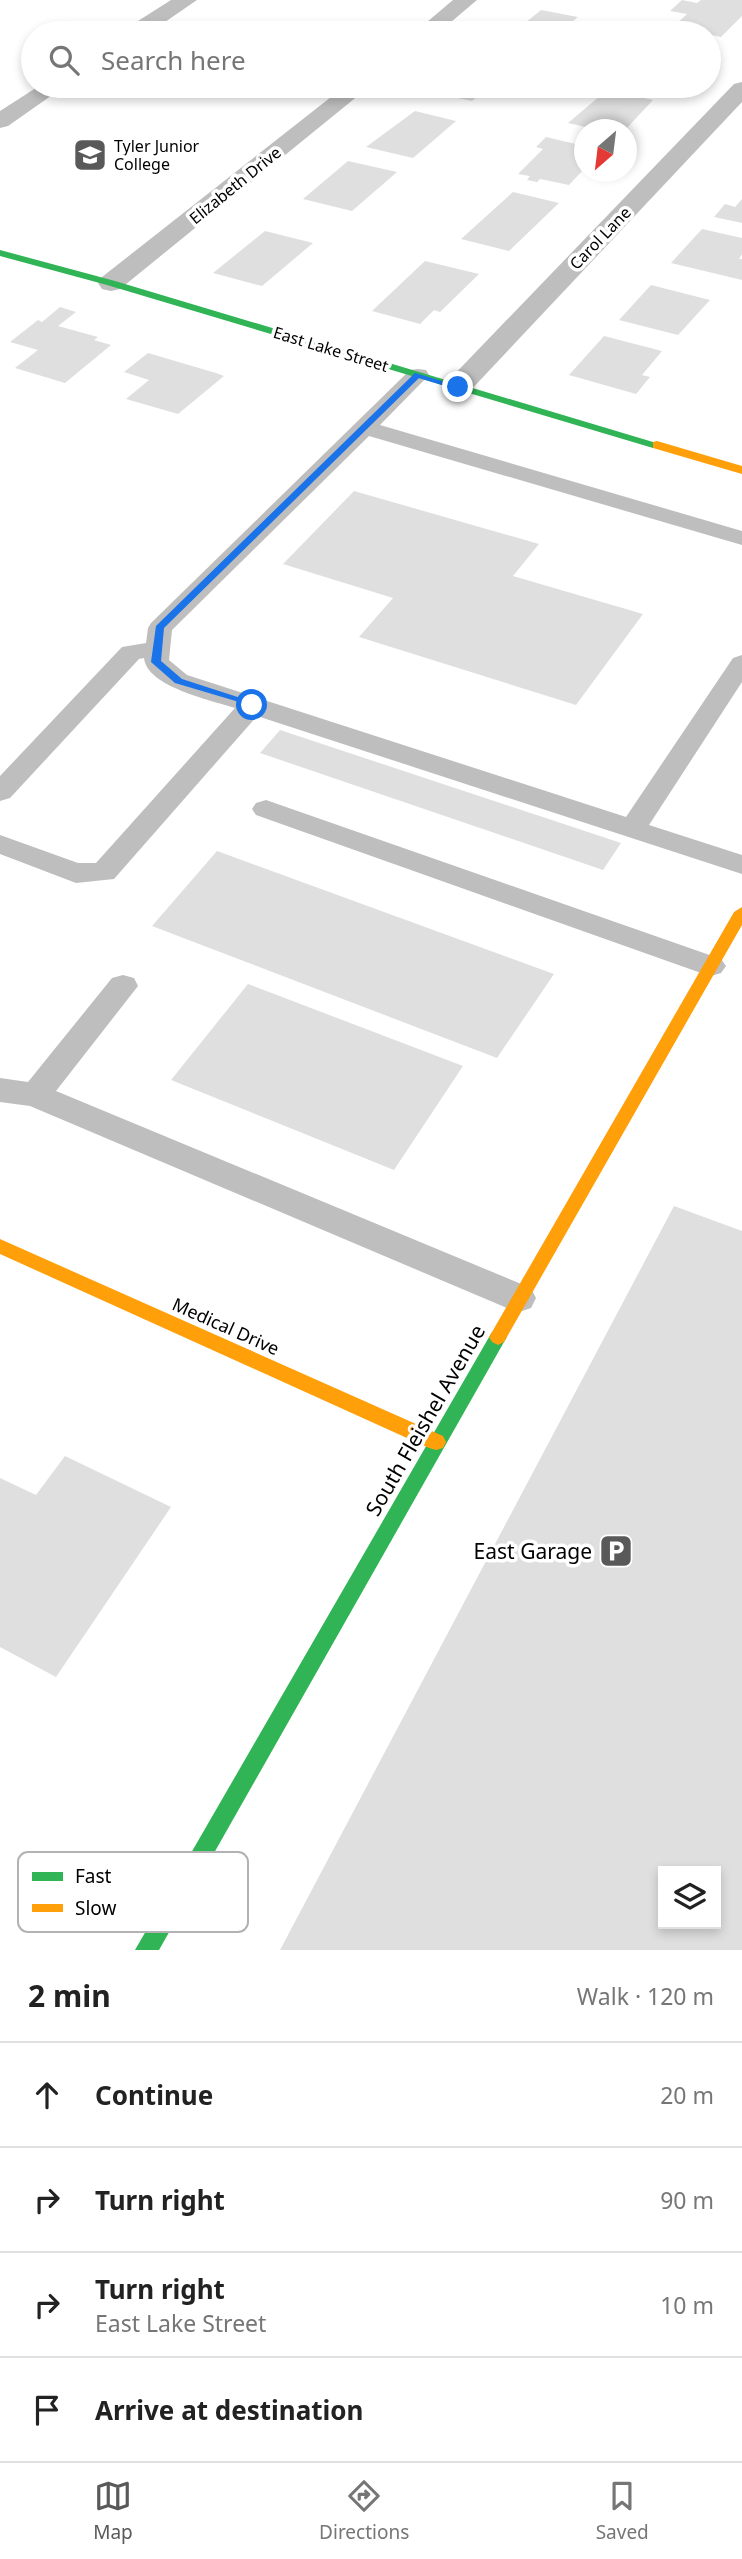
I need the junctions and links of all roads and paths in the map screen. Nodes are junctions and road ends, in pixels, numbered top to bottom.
1 (186, 0) edge
2 (467, 0) edge
3 (154, 21) edge
4 (440, 21) edge
5 (742, 89) edge
6 (35, 98) edge
7 (344, 98) edge
8 (0, 121) edge
9 (0, 253) edge
10 (111, 283) junction
11 (418, 375) junction
12 (458, 387) junction
13 (365, 427) junction
14 (742, 470) edge
15 (742, 538) edge
16 (158, 649) junction
17 (742, 663) edge
18 (252, 705) junction
19 (0, 792) edge
20 (266, 809) dead end
21 (632, 829) junction
22 (0, 844) edge
23 (742, 864) edge
24 (742, 912) edge
25 (711, 966) junction
26 (123, 986) dead end
27 (0, 1090) edge
28 (35, 1095) junction
29 (0, 1246) edge
30 (519, 1298) junction
31 (436, 1442) junction
32 (202, 1852) edge
33 (156, 1932) edge
34 (146, 1950) edge

1 - 3 street
2 - 4 street
5 - 12 street, Carol Lane
6 - 8 street
7 - 10 street, Elizabeth Drive
9 - 10 street, East Lake Street
10 - 11 street, East Lake Street
11 - 12 street, East Lake Street
11 - 13 lane
12 - 14 street, East Lake Street
13 - 15 lane
13 - 16 lane
16 - 18 lane
16 - 19 lane
17 - 21 lane
18 - 21 lane
18 - 22 lane
20 - 25 lane
21 - 23 lane
24 - 25 street, South Fleishel Avenue
25 - 30 street, South Fleishel Avenue
26 - 28 lane
27 - 28 lane
28 - 30 lane
29 - 31 street, Medical Drive
30 - 31 street, South Fleishel Avenue
31 - 32 street, South Fleishel Avenue
33 - 34 street, South Fleishel Avenue

